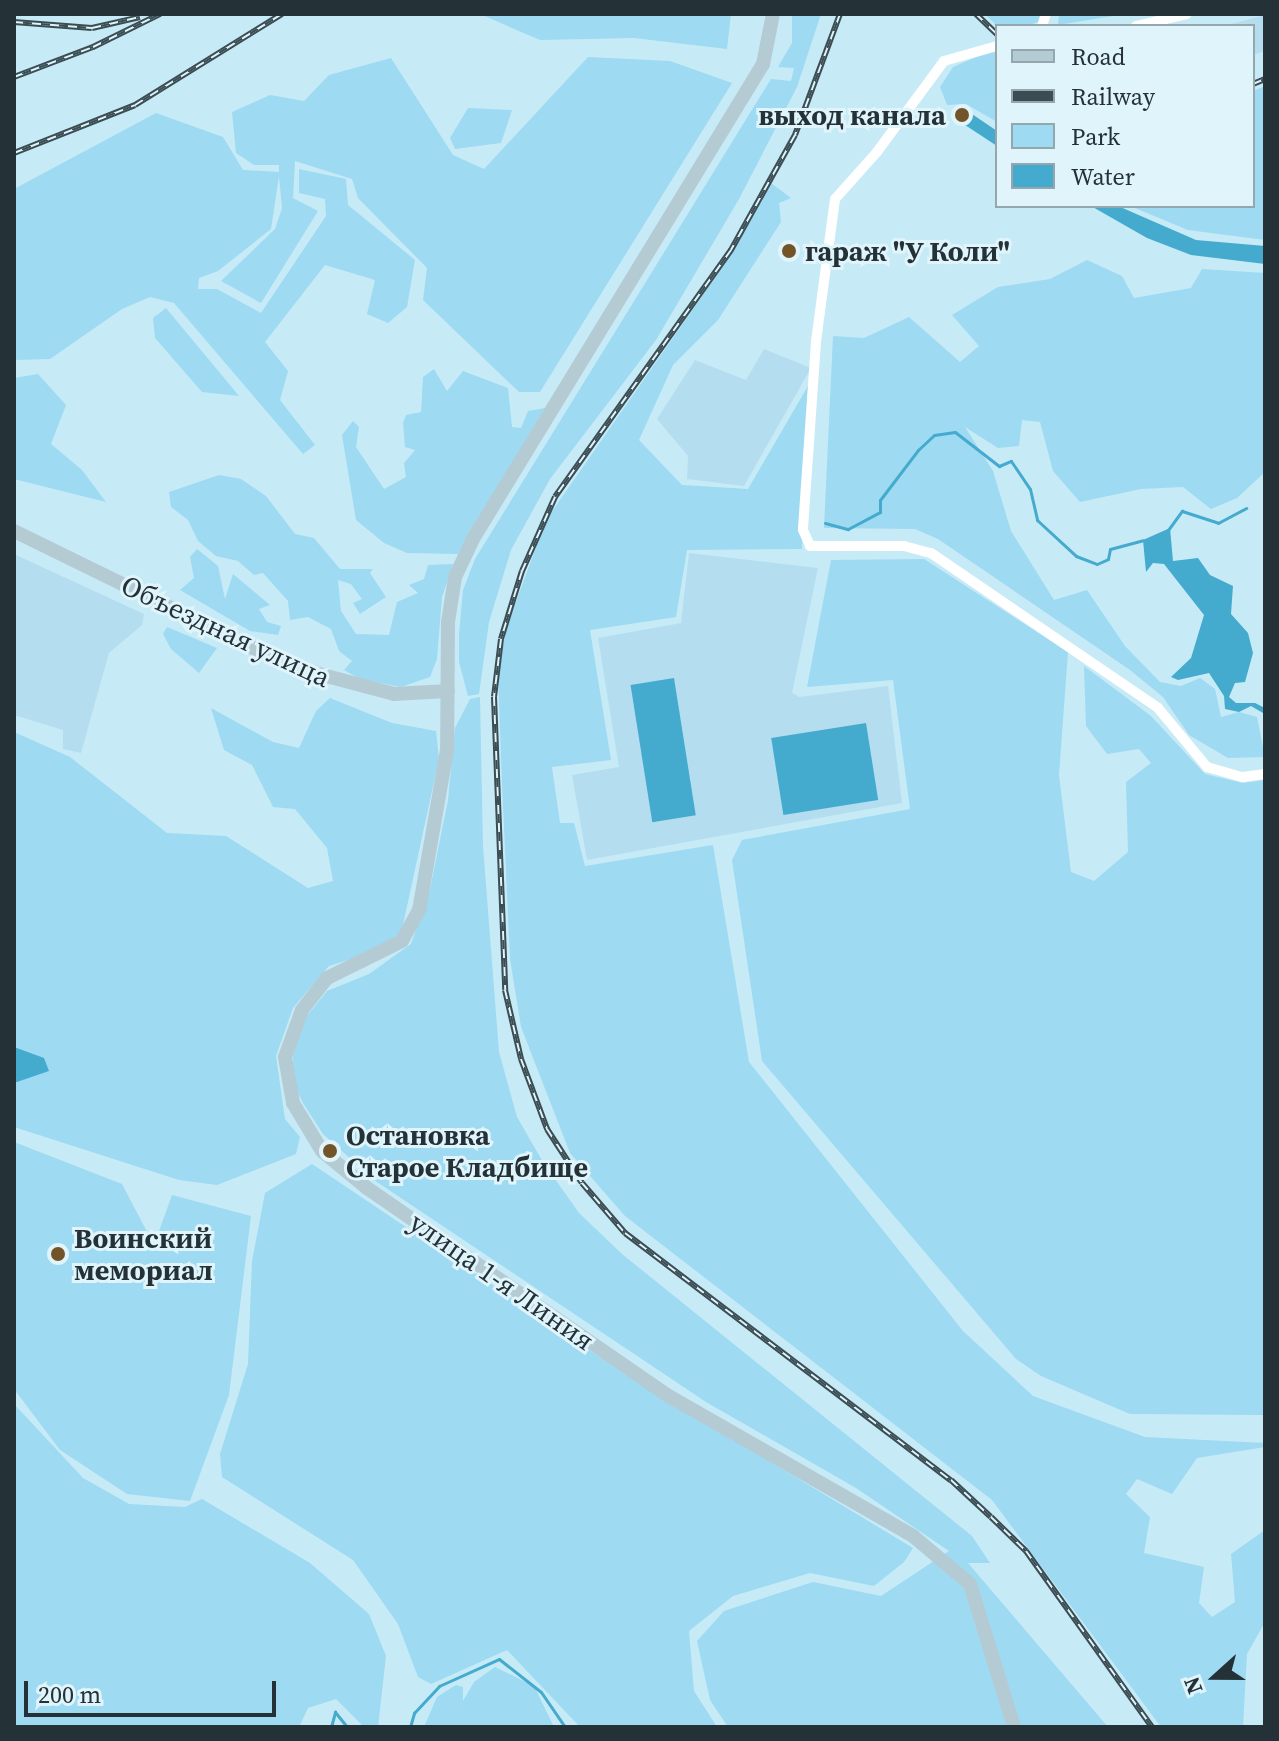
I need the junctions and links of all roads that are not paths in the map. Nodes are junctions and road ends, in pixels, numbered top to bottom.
1 (773, 14) edge
2 (1187, 14) edge
3 (1144, 24) edge
4 (995, 47) edge
5 (14, 531) edge
6 (448, 691) junction
7 (1265, 774) edge
8 (1014, 1727) edge

1 - 6 street, улица 1-я Линия
2 - 3 street
4 - 7 street
5 - 6 street, Объездная улица
6 - 8 street, улица 1-я Линия

